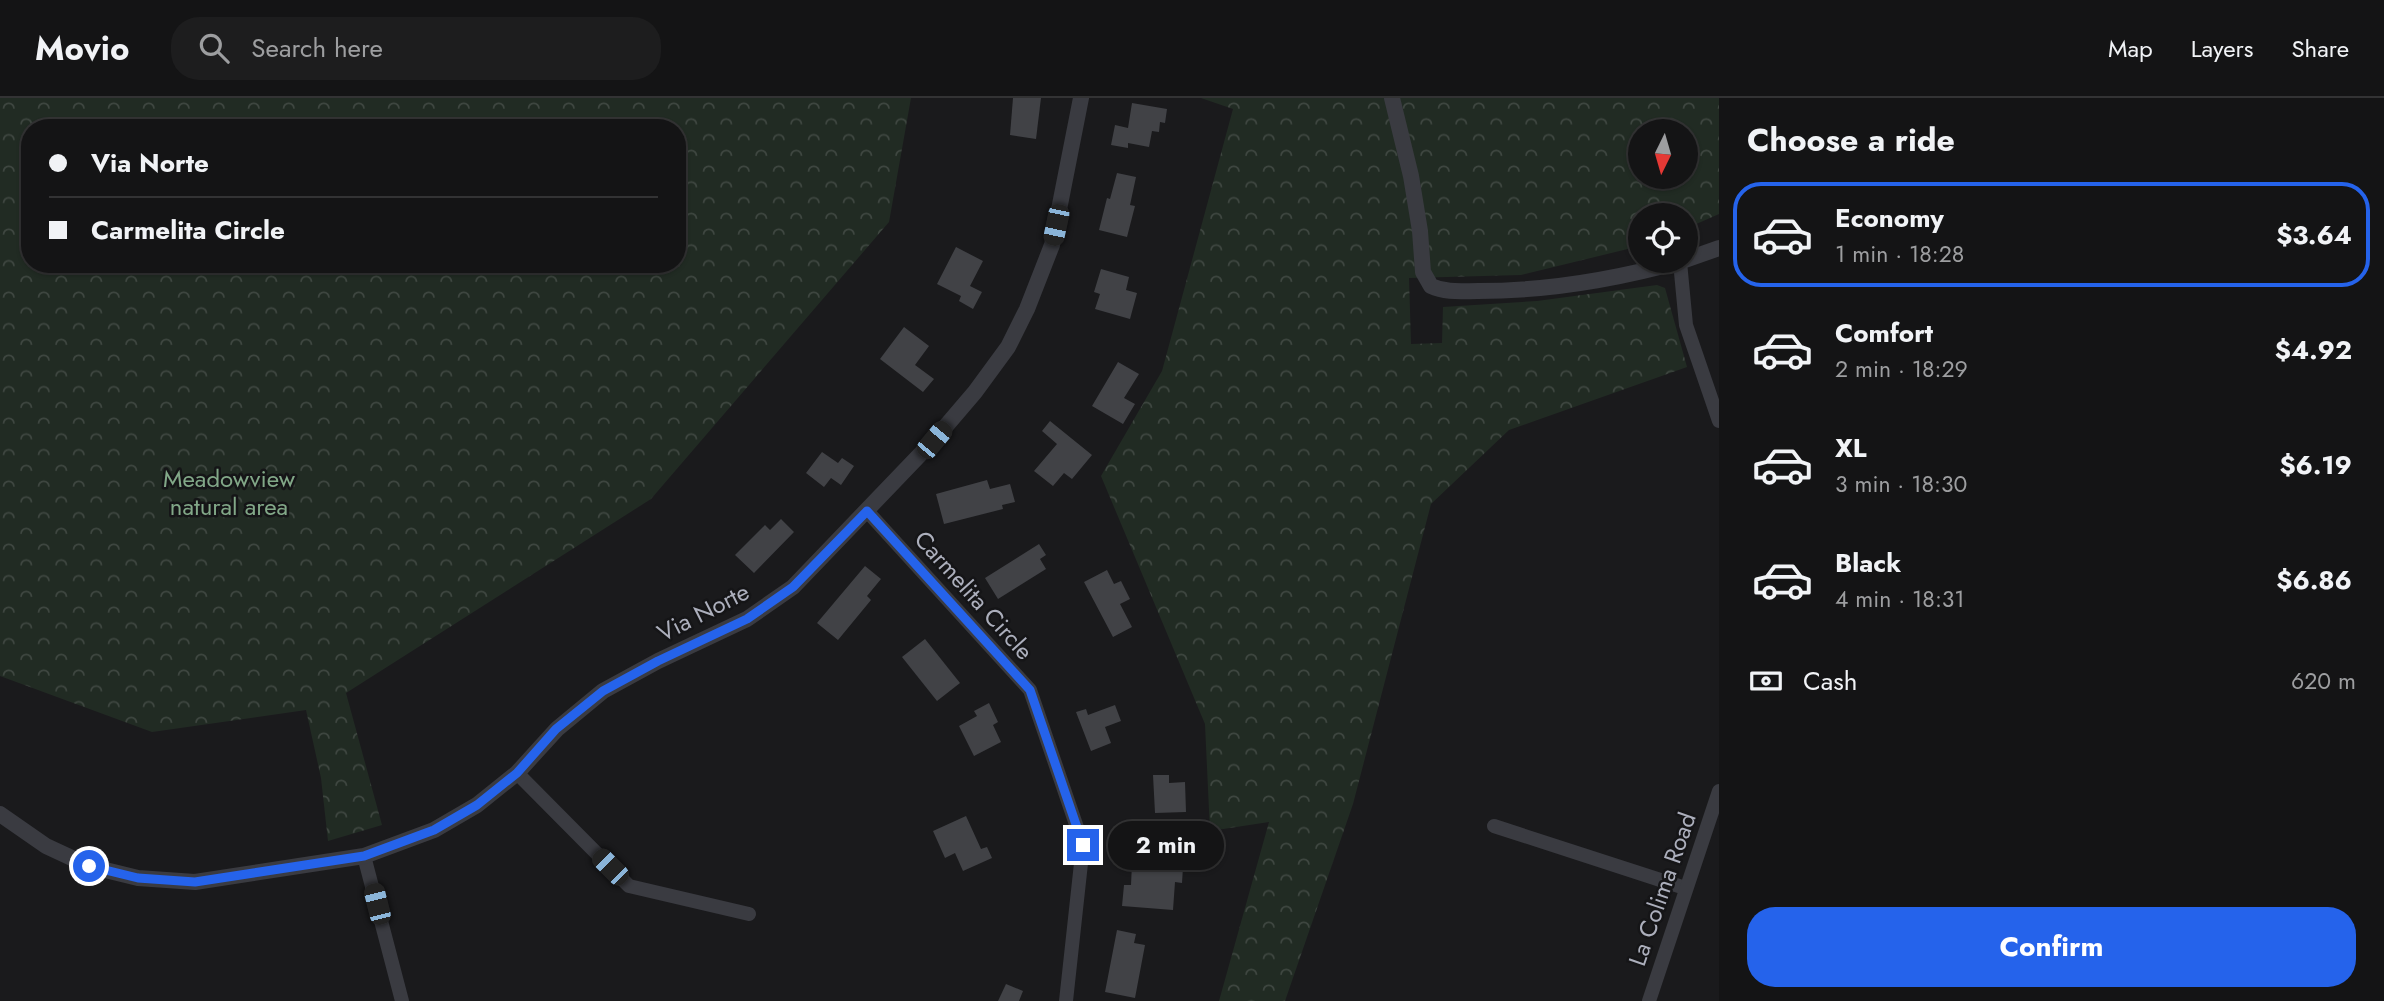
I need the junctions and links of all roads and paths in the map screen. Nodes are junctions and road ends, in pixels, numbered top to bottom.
1 (1081, 98) edge
2 (1391, 98) edge
3 (1719, 248) edge
4 (1698, 255) edge
5 (1628, 273) edge
6 (1683, 273) edge
7 (1719, 421) edge
8 (867, 511) junction
9 (517, 773) junction
10 (1719, 791) edge
11 (0, 814) edge
12 (1494, 826) dead end
13 (364, 856) junction
14 (1685, 888) junction
15 (749, 914) dead end
16 (402, 1001) edge
17 (1066, 1001) edge
18 (1649, 1001) edge

1 - 8 street, Via Norte
2 - 5 street
3 - 4 street
6 - 7 street
8 - 9 street, Via Norte
8 - 17 street, Carmelita Circle
9 - 13 street, Via Norte
9 - 15 street
10 - 14 street, La Colima Road
11 - 13 street, Via Norte
12 - 14 street
13 - 16 street
14 - 18 street, La Colima Road

